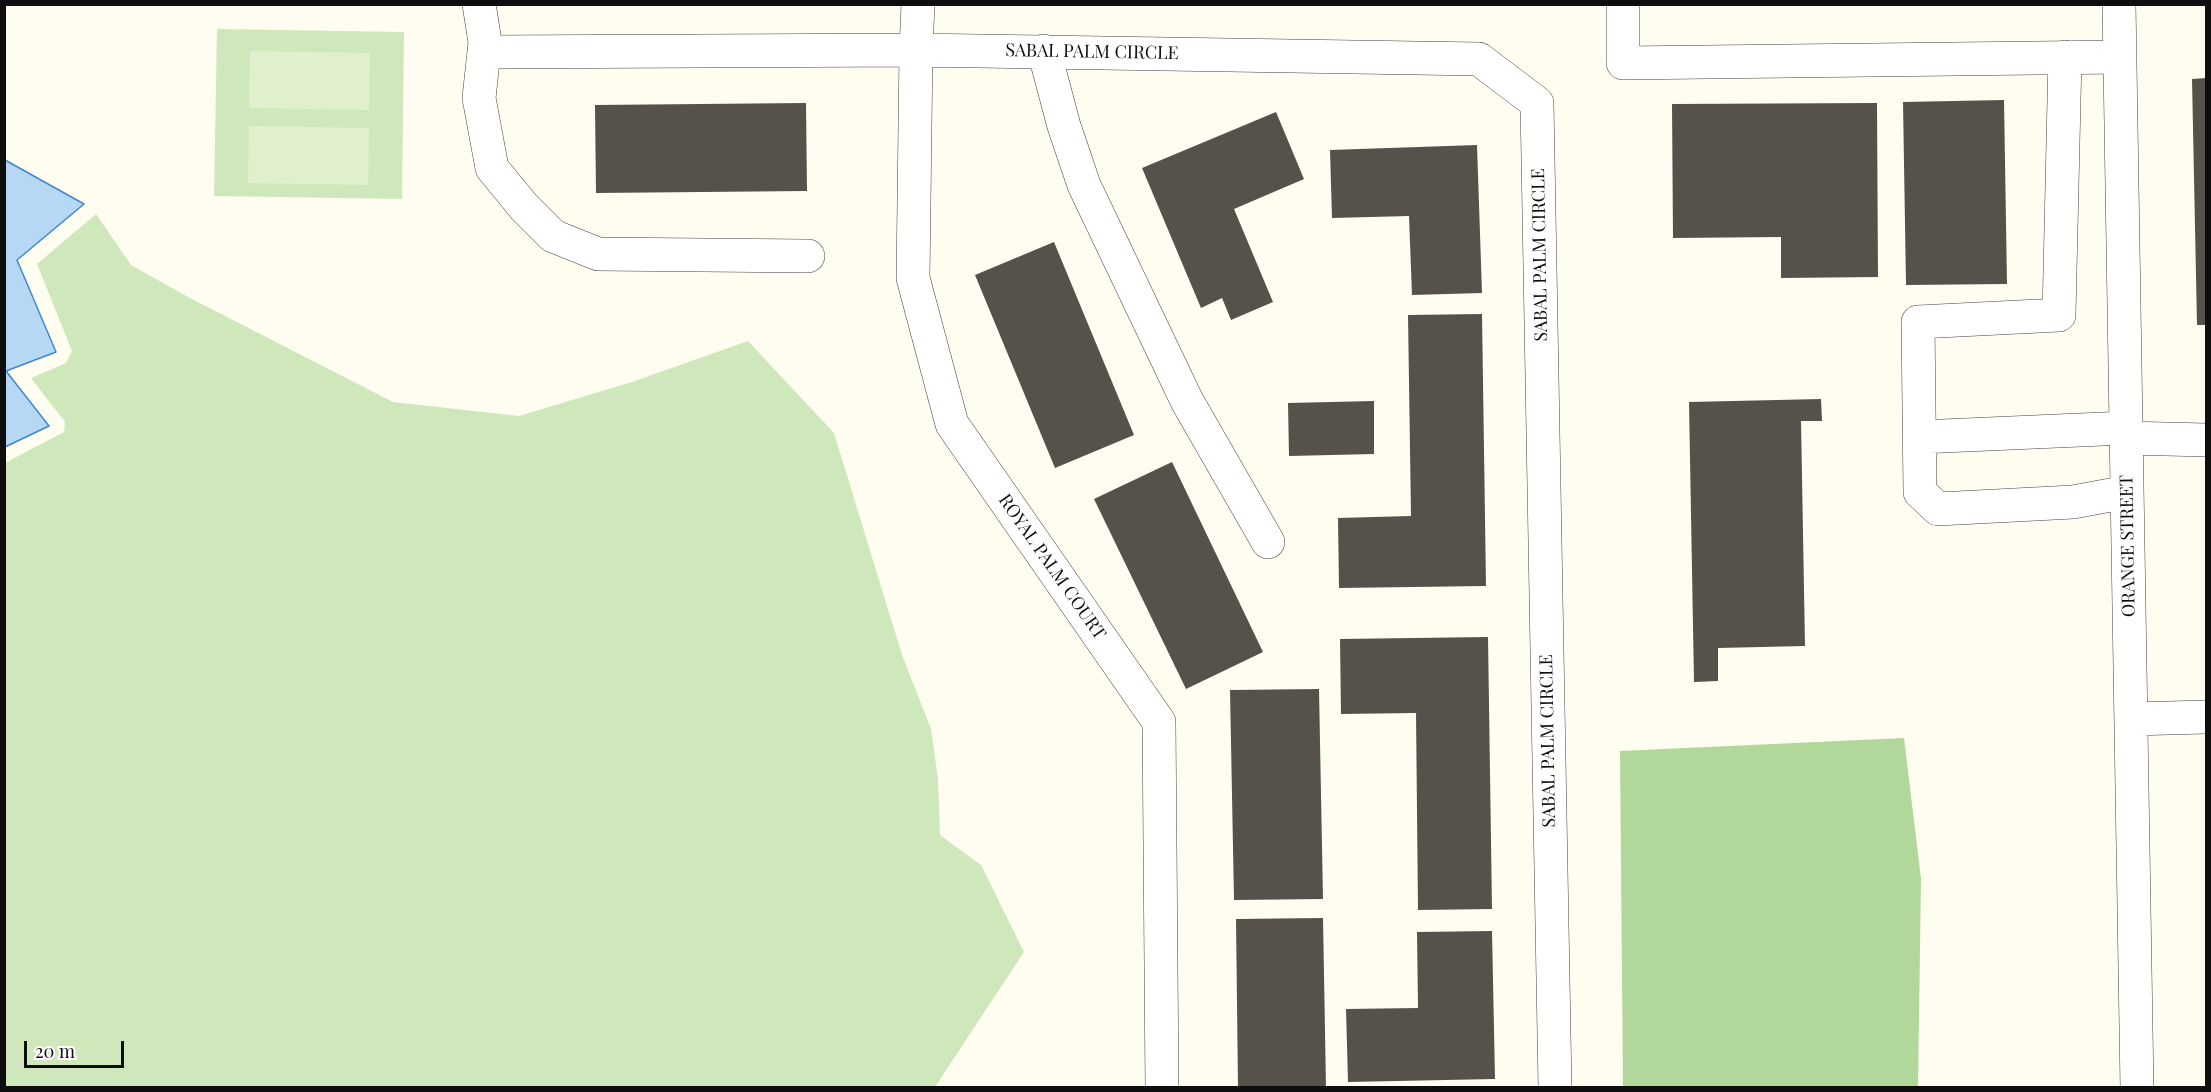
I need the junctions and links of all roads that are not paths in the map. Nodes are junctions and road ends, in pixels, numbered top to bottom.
1 (479, 4) edge
2 (918, 4) edge
3 (1623, 4) edge
4 (2119, 4) edge
5 (916, 50) junction
6 (1044, 51) junction
7 (484, 52) junction
8 (2065, 57) junction
9 (2120, 57) junction
10 (808, 256) dead end
11 (2126, 433) junction
12 (1919, 437) junction
13 (2206, 440) edge
14 (2127, 492) junction
15 (1268, 542) dead end
16 (2206, 717) edge
17 (2131, 719) junction
18 (1162, 1088) edge
19 (1554, 1088) edge
20 (2137, 1088) edge

1 - 7 street
2 - 5 street
3 - 8 street
4 - 9 street, ORANGE STREET
5 - 6 street, SABAL PALM CIRCLE
5 - 7 street, SABAL PALM CIRCLE
5 - 18 street, ROYAL PALM COURT
6 - 15 street
6 - 19 street, SABAL PALM CIRCLE
7 - 10 street
8 - 9 street
8 - 12 street
9 - 11 street, ORANGE STREET
11 - 12 street
11 - 13 street
11 - 14 street, ORANGE STREET
12 - 14 street
14 - 17 street, ORANGE STREET
16 - 17 street
17 - 20 street, ORANGE STREET

